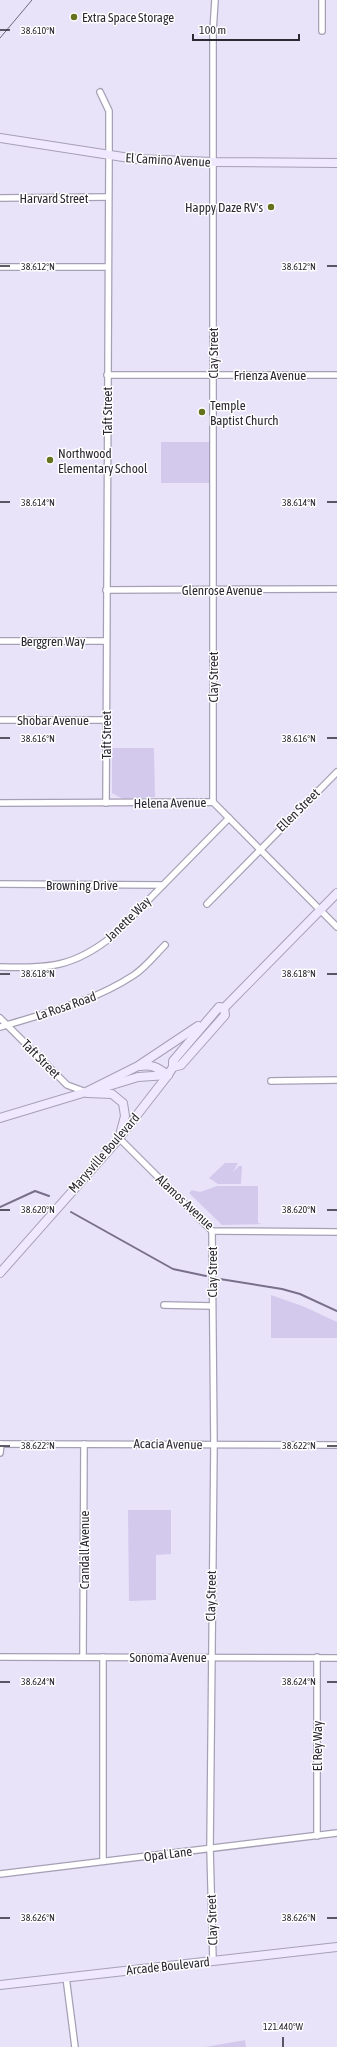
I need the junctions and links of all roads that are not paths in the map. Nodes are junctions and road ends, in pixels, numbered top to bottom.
1 (215, 0) edge
2 (322, 0) edge
3 (322, 31) dead end
4 (100, 92) dead end
5 (0, 138) edge
6 (109, 156) junction
7 (213, 162) junction
8 (337, 162) edge
9 (108, 197) junction
10 (0, 198) edge
11 (0, 267) edge
12 (107, 267) junction
13 (107, 375) junction
14 (213, 375) junction
15 (337, 376) edge
16 (106, 590) junction
17 (213, 590) junction
18 (337, 590) edge
19 (0, 641) edge
20 (106, 641) junction
21 (0, 720) edge
22 (106, 720) junction
23 (337, 772) edge
24 (213, 802) junction
25 (0, 803) edge
26 (106, 803) junction
27 (229, 818) junction
28 (259, 849) junction
29 (0, 884) edge
30 (163, 885) junction
31 (337, 893) edge
32 (207, 904) dead end
33 (320, 910) junction
34 (337, 927) edge
35 (165, 945) dead end
36 (0, 967) edge
37 (224, 1008) junction
38 (0, 1018) edge
39 (210, 1018) junction
40 (7, 1025) junction
41 (0, 1027) edge
42 (138, 1066) junction
43 (173, 1066) junction
44 (168, 1075) junction
45 (337, 1080) edge
46 (271, 1081) dead end
47 (86, 1092) junction
48 (0, 1118) edge
49 (119, 1138) junction
50 (212, 1231) junction
51 (337, 1232) edge
52 (0, 1273) edge
53 (164, 1305) dead end
54 (212, 1306) junction
55 (0, 1444) edge
56 (84, 1444) junction
57 (214, 1445) junction
58 (337, 1445) edge
59 (0, 1452) edge
60 (0, 1657) edge
61 (83, 1657) junction
62 (103, 1657) junction
63 (210, 1657) junction
64 (317, 1657) junction
65 (337, 1658) edge
66 (337, 1833) edge
67 (317, 1836) junction
68 (210, 1848) junction
69 (103, 1862) junction
70 (0, 1874) edge
71 (337, 1947) edge
72 (213, 1961) junction
73 (66, 1977) junction
74 (0, 1985) edge
75 (75, 2047) edge

1 - 7 street, Clay Street
2 - 3 street
4 - 6 street, Taft Street
5 - 6 main road, El Camino Avenue
6 - 7 main road, El Camino Avenue
6 - 9 street, Taft Street
7 - 8 main road, El Camino Avenue
7 - 14 street, Clay Street
9 - 10 street, Harvard Street
9 - 12 street, Taft Street
11 - 12 street
12 - 13 street, Taft Street
13 - 14 street, Frienza Avenue
13 - 16 street, Taft Street
14 - 15 street, Frienza Avenue
14 - 17 street, Clay Street
16 - 17 street, Glenrose Avenue
16 - 20 street, Taft Street
17 - 18 street, Glenrose Avenue
17 - 24 street, Clay Street
19 - 20 street, Berggren Way
20 - 22 street, Taft Street
21 - 22 street, Shobar Avenue
22 - 26 street, Taft Street
23 - 28 street, Ellen Street
24 - 26 street, Helena Avenue
24 - 27 street, Helena Avenue
25 - 26 street, Helena Avenue
27 - 28 street, Helena Avenue
27 - 30 street, Janette Way
28 - 32 street
28 - 33 street, Helena Avenue
29 - 30 street, Browning Drive
30 - 36 street, Janette Way
31 - 33 main road
33 - 34 street, Helena Avenue
33 - 37 main road
35 - 40 street, La Rosa Road
37 - 39 main road, Marysville Boulevard
37 - 43 main road, Marysville Boulevard
38 - 40 street, Taft Street
39 - 42 main road
39 - 43 main road, Marysville Boulevard
40 - 41 street, La Rosa Road
40 - 47 street, Taft Street
42 - 44 main road
42 - 47 main road
43 - 44 main road, Marysville Boulevard
44 - 47 main road
44 - 49 main road, Marysville Boulevard
45 - 46 street
47 - 48 main road
47 - 49 main road
49 - 50 street, Alamos Avenue
49 - 52 main road, Marysville Boulevard
50 - 51 street, Alamos Avenue
50 - 54 street, Clay Street
53 - 54 street
54 - 57 street, Clay Street
55 - 56 street, Acacia Avenue
55 - 59 street
56 - 57 street, Acacia Avenue
56 - 61 street, Crandall Avenue
57 - 58 street, Acacia Avenue
57 - 63 street, Clay Street
60 - 61 street, Sonoma Avenue
61 - 62 street, Sonoma Avenue
62 - 63 street, Sonoma Avenue
62 - 69 street
63 - 64 street, Sonoma Avenue
63 - 68 street, Clay Street
64 - 65 street, Sonoma Avenue
64 - 67 street, El Rey Way
66 - 67 street, Opal Lane
67 - 68 street, Opal Lane
68 - 69 street, Opal Lane
68 - 72 street, Clay Street
69 - 70 street, Opal Lane
71 - 72 main road, Arcade Boulevard
72 - 73 main road, Arcade Boulevard
73 - 74 main road, Arcade Boulevard
73 - 75 street

